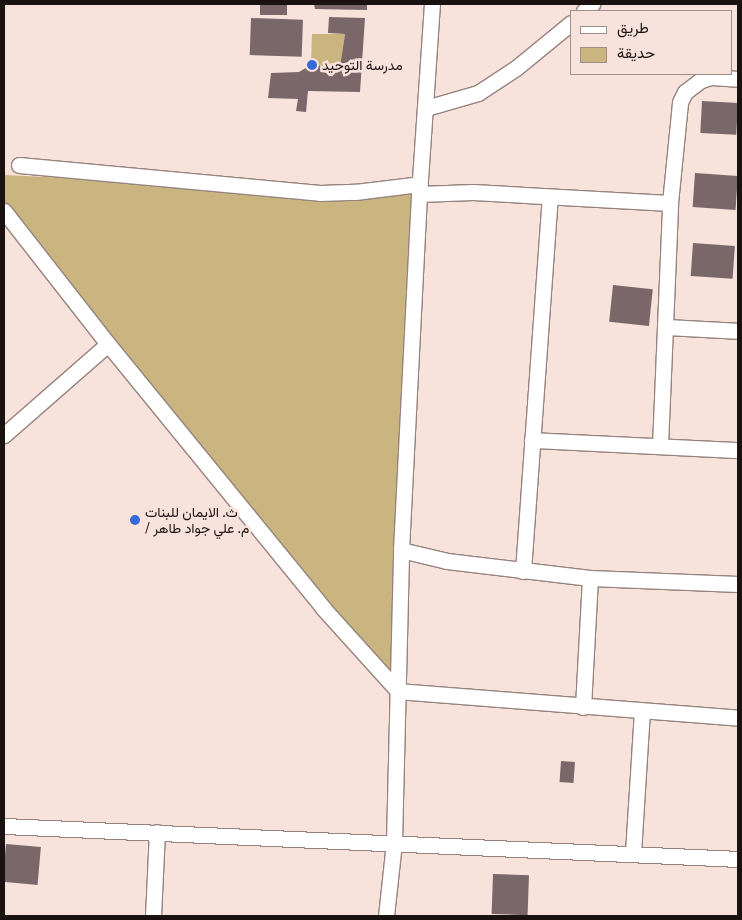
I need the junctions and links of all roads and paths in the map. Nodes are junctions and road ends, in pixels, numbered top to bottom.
1 (432, 4) edge
2 (570, 24) edge
3 (738, 79) edge
4 (426, 108) junction
5 (19, 165) dead end
6 (419, 189) junction
7 (550, 197) junction
8 (670, 202) junction
9 (4, 211) edge
10 (665, 327) junction
11 (738, 331) edge
12 (108, 344) junction
13 (4, 435) edge
14 (532, 440) junction
15 (660, 446) junction
16 (738, 450) edge
17 (401, 550) junction
18 (523, 571) junction
19 (590, 578) junction
20 (738, 584) edge
21 (398, 691) junction
22 (583, 707) junction
23 (642, 711) junction
24 (738, 718) edge
25 (4, 826) edge
26 (157, 832) junction
27 (394, 842) junction
28 (633, 853) junction
29 (738, 859) edge
30 (153, 916) edge
31 (386, 916) edge

1 - 4 street
2 - 4 street
3 - 8 street
4 - 6 street
5 - 6 street
6 - 7 street
6 - 17 street
7 - 8 street
7 - 14 street
8 - 10 street
9 - 12 street
10 - 11 street
10 - 15 street
12 - 13 street
12 - 21 street
14 - 15 street
14 - 18 street
15 - 16 street
17 - 18 street
17 - 21 street
18 - 19 street
19 - 20 street
19 - 22 street
21 - 22 street
21 - 27 street
22 - 23 street
23 - 24 street
23 - 28 street
25 - 26 street
26 - 27 street
26 - 30 street
27 - 28 street
27 - 31 street
28 - 29 street

